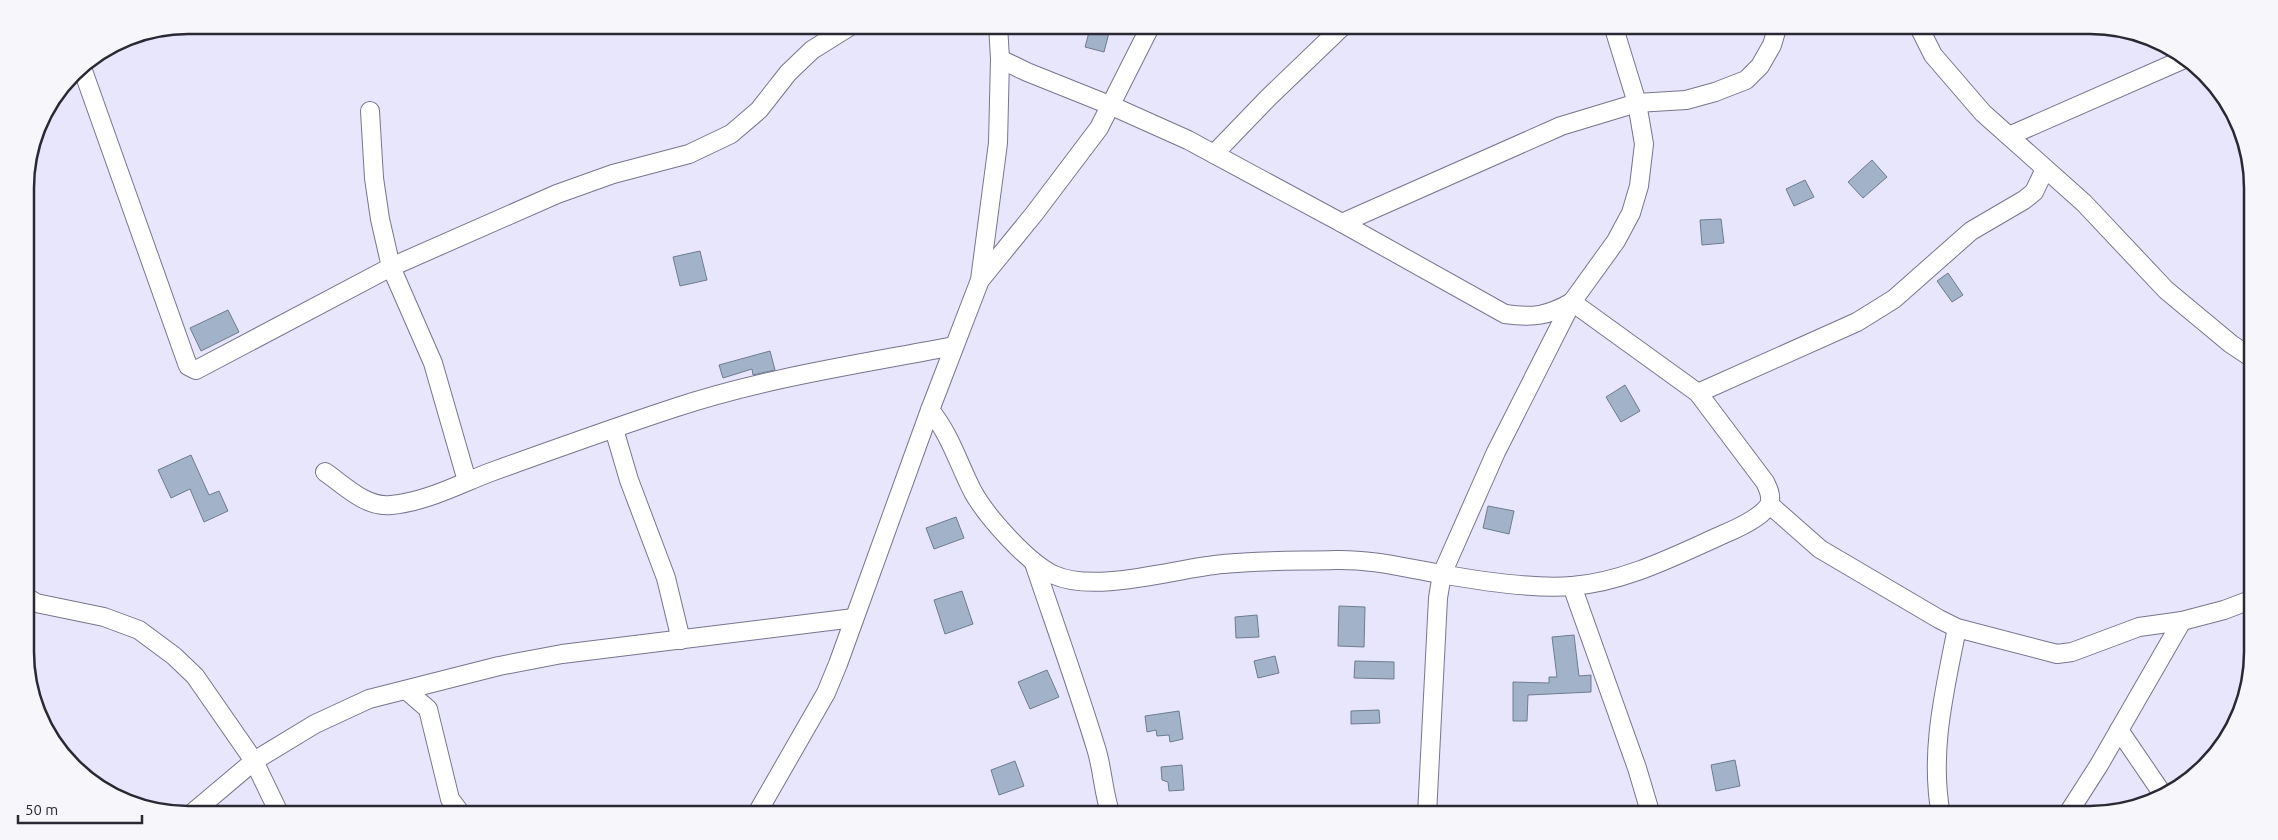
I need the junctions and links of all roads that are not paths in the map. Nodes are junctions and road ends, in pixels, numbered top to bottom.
1 (838, 34) edge
2 (999, 34) edge
3 (1147, 34) edge
4 (1334, 34) edge
5 (1616, 34) edge
6 (1775, 34) edge
7 (1922, 34) edge
8 (1000, 58) junction
9 (2178, 62) edge
10 (84, 74) edge
11 (1637, 103) junction
12 (1112, 106) junction
13 (370, 111) dead end
14 (2009, 136) junction
15 (1214, 154) junction
16 (2045, 170) junction
17 (1342, 223) junction
18 (391, 267) junction
19 (980, 280) junction
20 (1572, 302) junction
21 (954, 346) junction
22 (2244, 353) edge
23 (1698, 393) junction
24 (930, 410) junction
25 (614, 429) junction
26 (325, 472) dead end
27 (467, 481) junction
28 (1770, 505) junction
29 (1034, 563) junction
30 (1442, 574) junction
31 (1066, 579) junction
32 (1572, 586) junction
33 (1046, 598) junction
34 (34, 602) edge
35 (2244, 602) edge
36 (854, 618) junction
37 (2182, 620) junction
38 (1957, 628) junction
39 (682, 640) junction
40 (443, 680) junction
41 (406, 690) junction
42 (428, 709) junction
43 (2120, 730) junction
44 (254, 761) junction
45 (2160, 789) edge
46 (201, 806) edge
47 (276, 806) edge
48 (456, 806) edge
49 (761, 806) edge
50 (1108, 806) edge
51 (1427, 806) edge
52 (1648, 806) edge
53 (1940, 806) edge
54 (2073, 806) edge

1 - 18 street
2 - 8 street
3 - 12 street
4 - 15 street
5 - 11 street
6 - 11 street
7 - 14 street
8 - 12 street
8 - 19 street
9 - 14 street
10 - 18 street
11 - 17 street
11 - 20 street
12 - 15 street
12 - 19 street
13 - 18 street
14 - 16 street
15 - 17 street
16 - 22 street
16 - 23 street
17 - 20 street
18 - 27 street
19 - 21 street
20 - 23 street
20 - 30 street
21 - 24 street
21 - 25 street
23 - 28 street
24 - 29 street
24 - 36 street
25 - 27 street
25 - 39 street
26 - 27 street
28 - 32 street
28 - 38 street
29 - 31 street
29 - 33 street
30 - 31 street
30 - 32 street
30 - 51 street
31 - 33 street
32 - 52 street
33 - 50 street
34 - 44 street
35 - 37 street
36 - 39 street
36 - 49 street
37 - 38 street
37 - 43 street
38 - 53 street
39 - 40 street
40 - 41 street
40 - 42 street
41 - 42 street
41 - 44 street
42 - 48 street
43 - 45 street
43 - 54 street
44 - 46 street
44 - 47 street

